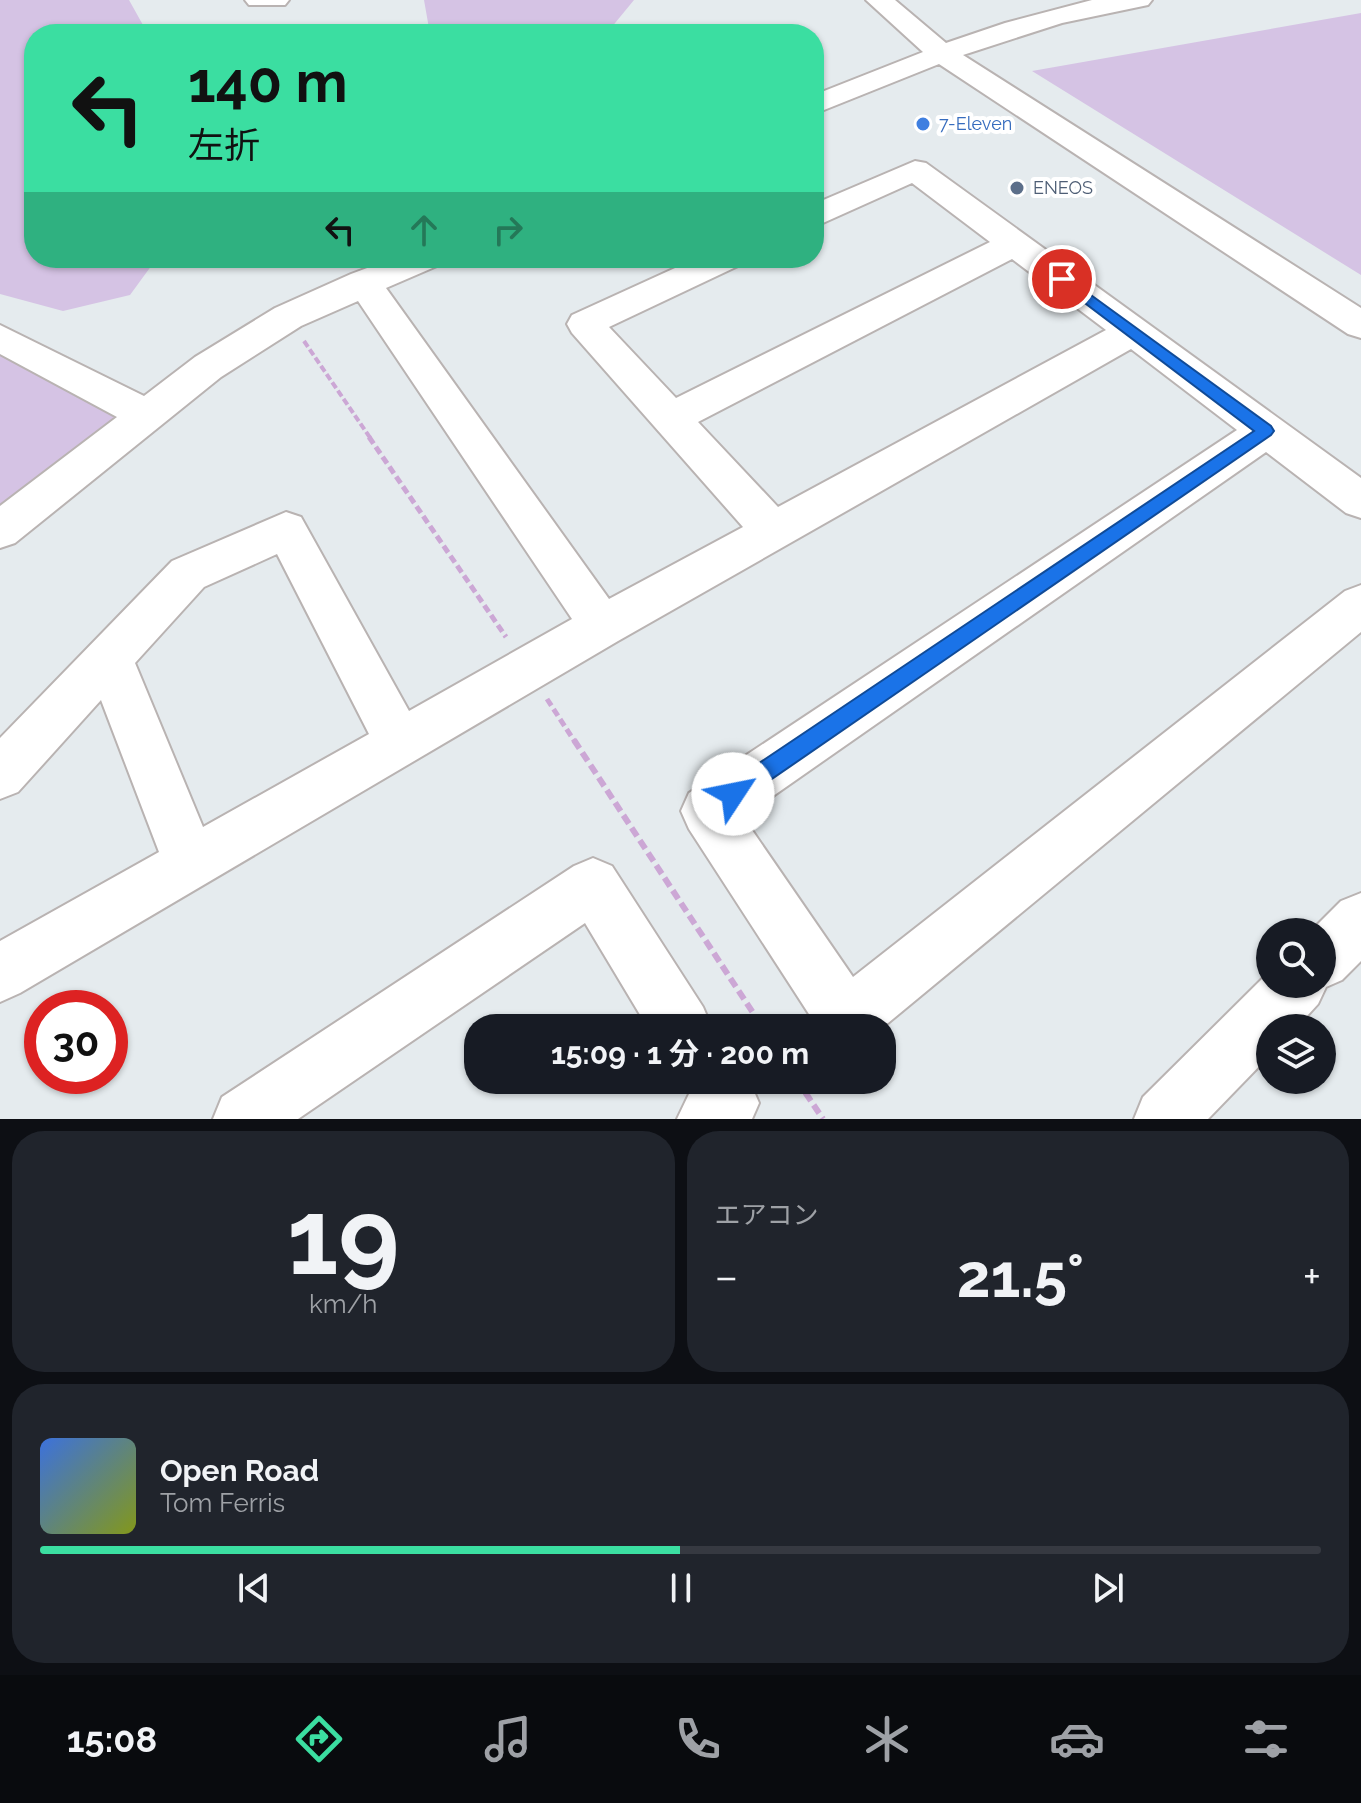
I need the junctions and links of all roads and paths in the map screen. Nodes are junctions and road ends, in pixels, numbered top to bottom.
1 (258, 0) edge
2 (276, 0) edge
3 (879, 0) edge
4 (1139, 0) edge
5 (942, 54) junction
6 (824, 101) edge
7 (824, 212) edge
8 (1015, 243) junction
9 (399, 268) edge
10 (705, 268) edge
11 (363, 282) junction
12 (1361, 325) edge
13 (1132, 332) junction
14 (0, 338) edge
15 (145, 414) junction
16 (671, 418) junction
17 (1266, 431) junction
18 (1361, 501) edge
19 (0, 530) edge
20 (773, 531) junction
21 (1361, 605) edge
22 (602, 626) junction
23 (109, 658) junction
24 (400, 743) junction
25 (0, 774) edge
26 (191, 864) junction
27 (1361, 921) edge
28 (1336, 946) edge
29 (0, 973) edge
30 (1284, 998) edge
31 (673, 1014) edge
32 (723, 1094) edge
33 (806, 1094) edge
34 (244, 1119) edge
35 (708, 1119) edge
36 (823, 1119) edge
37 (1165, 1119) edge

1 - 2 street
3 - 5 street
4 - 5 street
5 - 6 street
5 - 12 street
7 - 8 street
8 - 13 street
8 - 16 street
9 - 11 street
10 - 16 street
11 - 15 street
11 - 22 street
13 - 17 street
13 - 20 street
14 - 15 street
15 - 19 street
16 - 20 street
17 - 18 street
17 - 21 street
20 - 22 street
22 - 24 street
23 - 24 street
23 - 25 street
23 - 26 street
24 - 26 street
26 - 29 street
27 - 28 street
30 - 37 street
31 - 34 street
32 - 35 street
33 - 36 path

